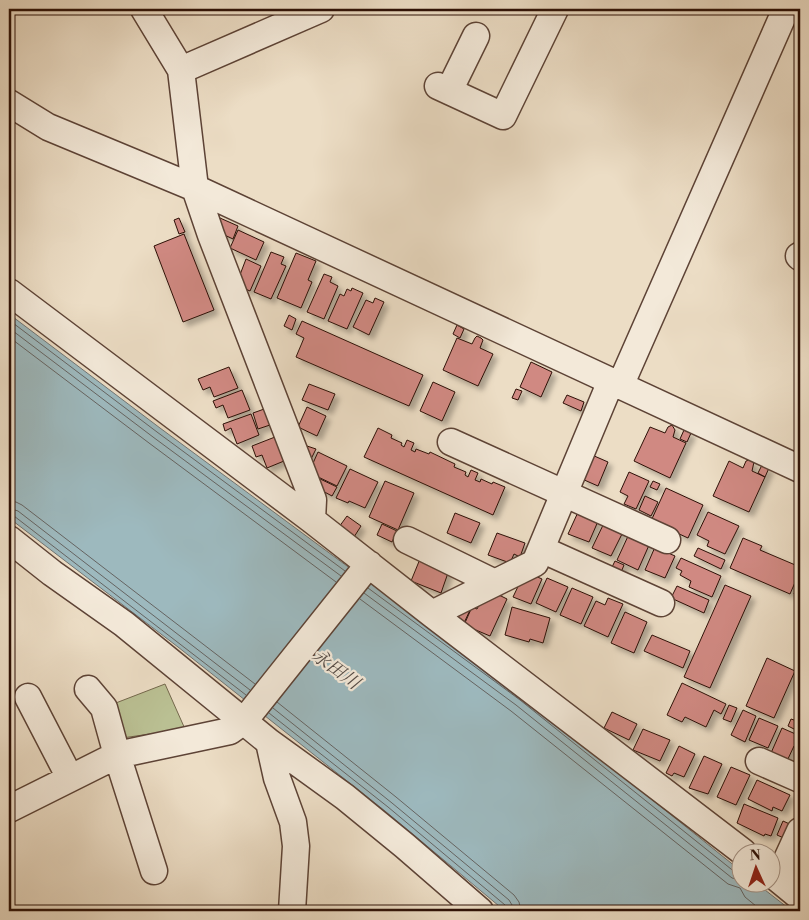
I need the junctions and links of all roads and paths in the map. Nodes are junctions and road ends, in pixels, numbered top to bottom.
1 (144, 9) edge
2 (321, 9) edge
3 (555, 9) edge
4 (786, 9) edge
5 (476, 36) dead end
6 (181, 70) junction
7 (9, 103) edge
8 (195, 188) junction
9 (9, 292) edge
10 (616, 383) junction
11 (452, 442) dead end
12 (800, 469) edge
13 (564, 494) junction
14 (312, 520) junction
15 (9, 539) edge
16 (407, 540) dead end
17 (667, 540) dead end
18 (541, 548) junction
19 (367, 567) junction
20 (495, 583) junction
21 (661, 603) dead end
22 (432, 614) junction
23 (88, 689) dead end
24 (28, 697) dead end
25 (247, 718) junction
26 (269, 742) junction
27 (117, 755) junction
28 (759, 761) dead end
29 (70, 778) junction
30 (800, 779) edge
31 (9, 810) edge
32 (800, 831) edge
33 (732, 844) edge
34 (782, 864) edge
35 (154, 871) dead end
36 (782, 883) edge
37 (800, 897) edge
38 (460, 903) edge
39 (292, 911) edge
40 (480, 911) edge

1 - 6 street
2 - 6 street
3 - 5 street
4 - 10 street
6 - 8 street
7 - 8 street
8 - 10 street
8 - 14 street
9 - 14 street
10 - 12 street
10 - 13 street
11 - 13 street
13 - 17 street
13 - 18 street
14 - 19 street
15 - 25 street
16 - 20 street
18 - 20 street
18 - 21 street
19 - 22 street
19 - 25 street
20 - 22 street
22 - 33 street
23 - 27 street
24 - 29 street
25 - 26 street
25 - 27 street
26 - 38 street
26 - 39 street
27 - 29 street
27 - 35 street
28 - 30 street
29 - 31 street
32 - 34 street
36 - 37 street
38 - 40 street

